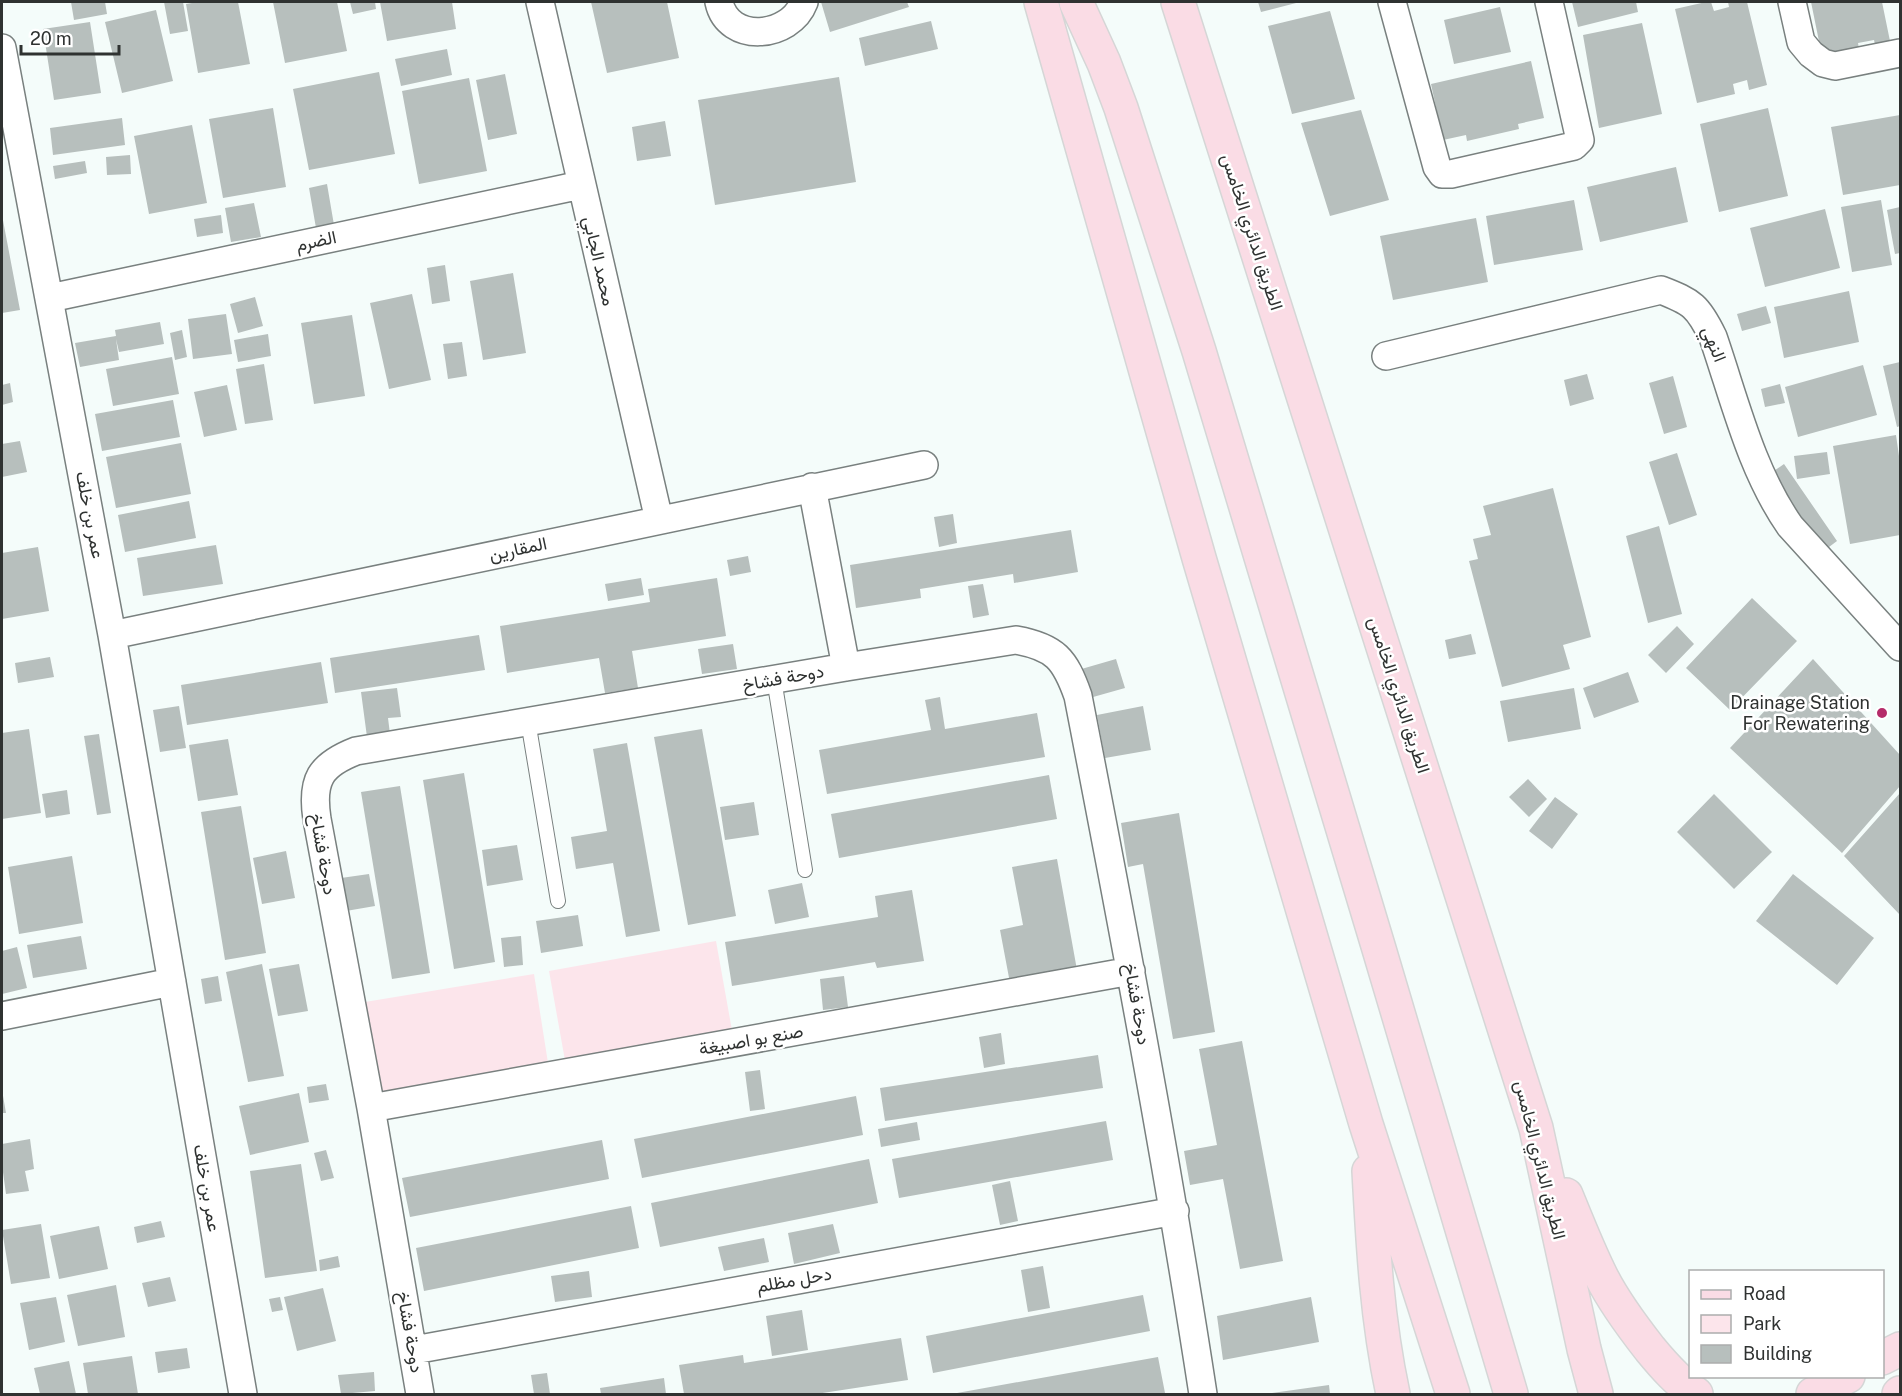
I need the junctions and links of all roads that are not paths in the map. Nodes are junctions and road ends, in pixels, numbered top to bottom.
1 (540, 2) edge
2 (719, 2) edge
3 (804, 2) edge
4 (1041, 2) edge
5 (1076, 2) edge
6 (1178, 2) edge
7 (1392, 2) edge
8 (1549, 2) edge
9 (1792, 2) edge
10 (2, 48) edge
11 (1900, 53) edge
12 (582, 185) junction
13 (50, 298) junction
14 (1386, 356) dead end
15 (924, 465) dead end
16 (812, 487) junction
17 (658, 520) junction
18 (112, 635) junction
19 (1900, 647) edge
20 (846, 667) junction
21 (774, 679) junction
22 (528, 721) junction
23 (805, 870) dead end
24 (558, 901) dead end
25 (1131, 971) junction
26 (172, 982) junction
27 (2, 1016) edge
28 (371, 1108) junction
29 (1366, 1124) junction
30 (1536, 1128) junction
31 (1175, 1211) junction
32 (1900, 1349) edge
33 (414, 1350) junction
34 (1884, 1357) edge
35 (1846, 1378) edge
36 (243, 1395) edge
37 (420, 1395) edge
38 (1203, 1395) edge
39 (1393, 1395) edge
40 (1453, 1395) edge
41 (1511, 1395) edge
42 (1596, 1395) edge
43 (1696, 1395) edge
44 (1814, 1395) edge

1 - 12 street, محمد الجابي
2 - 3 street
4 - 29 main road
5 - 41 main road
6 - 30 main road, الطريق الدائري الخامس
7 - 8 street
9 - 11 street
10 - 13 street, عمر بن خلف
12 - 13 street, الضرم
12 - 17 street, محمد الجابي
13 - 18 street, عمر بن خلف
14 - 19 street, النهي
15 - 16 street, المقارين
16 - 17 street, المقارين
16 - 20 street, دوحة فشاخ
17 - 18 street, المقارين
18 - 26 street, عمر بن خلف
20 - 21 street, دوحة فشاخ
20 - 25 street, دوحة فشاخ
21 - 22 street, دوحة فشاخ
21 - 23 lane
22 - 24 lane
22 - 28 street, دوحة فشاخ
25 - 28 street, صنع بو اصبيغة
25 - 31 street, دوحة فشاخ
26 - 27 street
26 - 36 street, عمر بن خلف
28 - 33 street, دوحة فشاخ
29 - 39 main road
29 - 40 main road
30 - 42 main road, الطريق الدائري الخامس
30 - 43 main road
31 - 33 street, دحل مظلم
31 - 38 street, دوحة فشاخ
32 - 34 main road
33 - 37 street, دوحة فشاخ
35 - 44 main road

